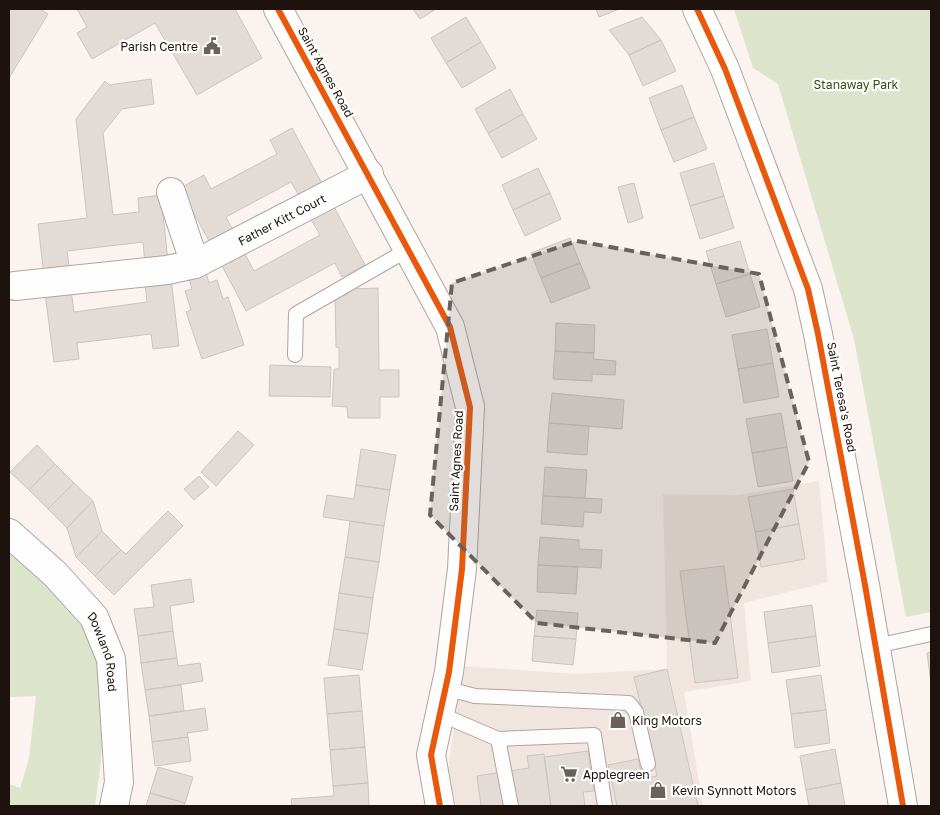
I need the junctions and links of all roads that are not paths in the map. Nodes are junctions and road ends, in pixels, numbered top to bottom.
1 (278, 9) edge
2 (697, 9) edge
3 (369, 174) junction
4 (171, 192) dead end
5 (409, 249) junction
6 (195, 264) junction
7 (15, 286) dead end
8 (295, 355) dead end
9 (9, 533) edge
10 (931, 634) edge
11 (876, 646) junction
12 (443, 701) junction
13 (498, 739) junction
14 (648, 764) dead end
15 (114, 806) edge
16 (440, 806) edge
17 (511, 806) edge
18 (605, 806) edge
19 (902, 806) edge

1 - 3 street, Saint Agnes Road
2 - 11 street, Saint Teresa's Road
3 - 5 street, Saint Agnes Road
3 - 6 street, Father Kitt Court
4 - 6 street
5 - 8 lane
5 - 12 street, Saint Agnes Road
6 - 7 street, Father Kitt Court
9 - 15 street, Dowland Road
10 - 11 lane
11 - 19 street, Saint Teresa's Road
12 - 13 lane
12 - 14 lane
12 - 16 street, Saint Agnes Road
13 - 17 lane
13 - 18 lane

